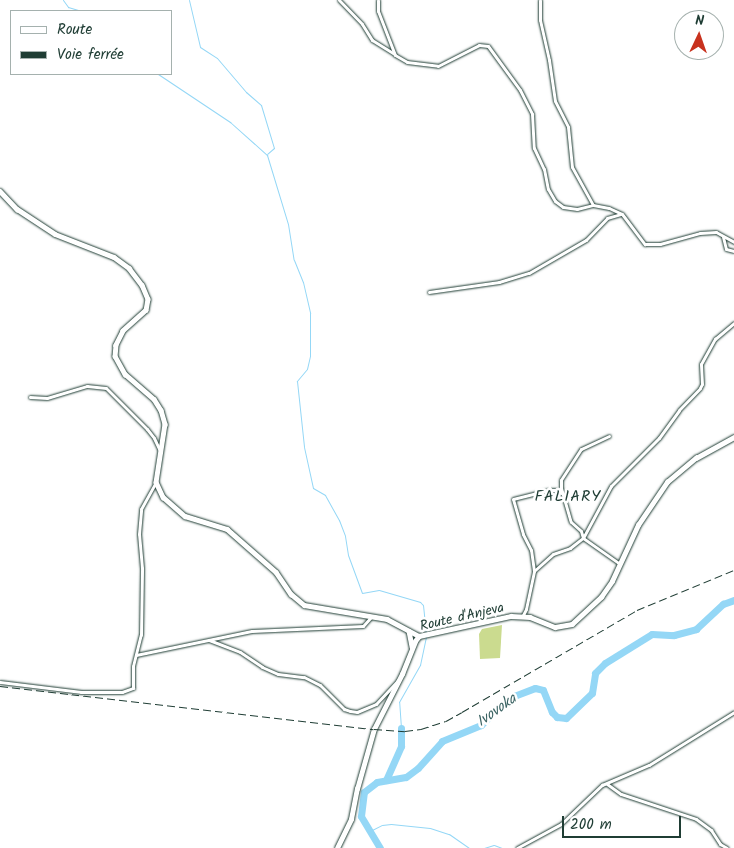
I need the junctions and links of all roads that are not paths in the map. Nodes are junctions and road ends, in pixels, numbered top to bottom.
1 (340, 0) edge
2 (378, 0) edge
3 (540, 0) edge
4 (395, 55) junction
5 (0, 190) edge
6 (593, 205) junction
7 (622, 214) junction
8 (723, 237) junction
9 (734, 242) edge
10 (734, 251) edge
11 (429, 292) dead end
12 (734, 324) edge
13 (30, 397) dead end
14 (609, 436) dead end
15 (734, 437) edge
16 (161, 454) junction
17 (156, 482) junction
18 (563, 494) junction
19 (583, 538) junction
20 (620, 564) junction
21 (534, 571) junction
22 (371, 617) junction
23 (522, 617) junction
24 (409, 631) junction
25 (421, 636) junction
26 (208, 640) junction
27 (412, 648) junction
28 (136, 655) junction
29 (402, 674) junction
30 (0, 682) edge
31 (734, 712) edge
32 (607, 784) junction
33 (337, 848) edge
34 (517, 848) edge
35 (727, 848) edge

1 - 4 street
2 - 4 street
3 - 6 street
4 - 6 street
5 - 16 street
6 - 7 street
7 - 8 street
7 - 11 street
8 - 9 street
8 - 10 street
12 - 19 street
13 - 16 street
14 - 18 street
15 - 20 street, Route d'Anjeva
16 - 17 street
17 - 22 street
17 - 28 street
18 - 19 street
18 - 21 street
19 - 20 street
19 - 21 street
20 - 23 street, Route d'Anjeva
21 - 23 street
22 - 24 street
22 - 26 street
23 - 25 street, Route d'Anjeva
24 - 25 street
24 - 27 street
25 - 27 street, Route d'Anjeva
26 - 28 street
26 - 29 street
27 - 29 street, Route d'Anjeva
28 - 30 street
29 - 33 street, Route d'Anjeva
31 - 32 street
32 - 34 street
32 - 35 street

